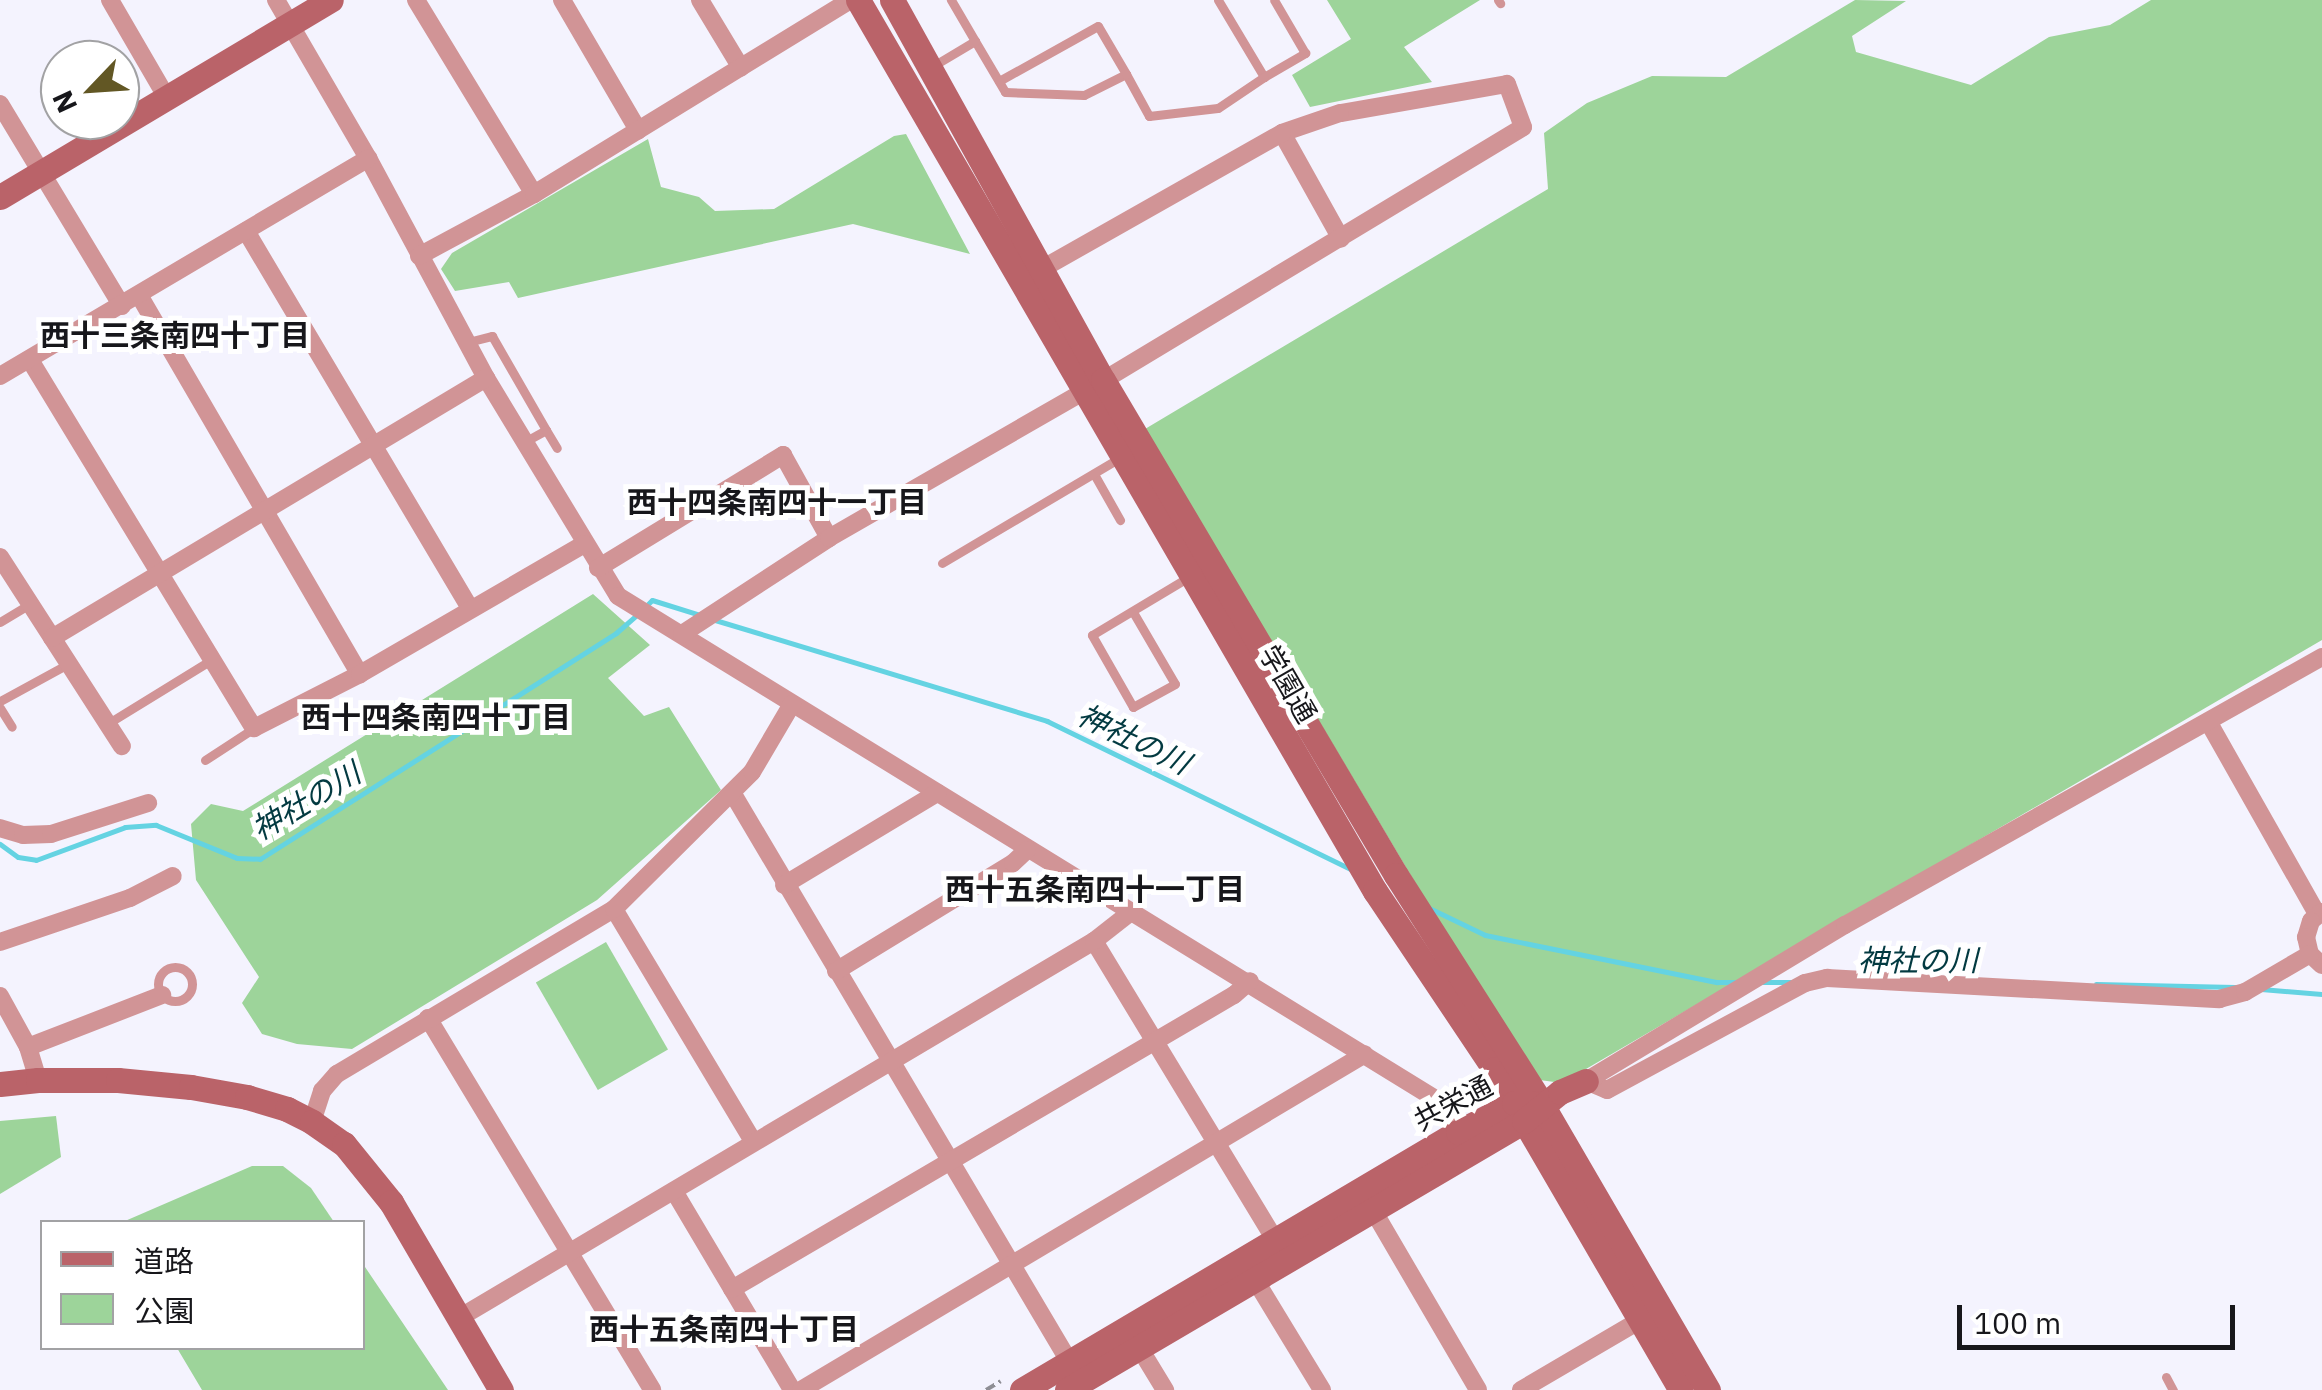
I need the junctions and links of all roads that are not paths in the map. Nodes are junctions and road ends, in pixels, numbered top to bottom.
1 (110, 0) edge
2 (276, 0) edge
3 (331, 0) edge
4 (416, 0) edge
5 (562, 0) edge
6 (700, 0) edge
7 (850, 0) edge
8 (858, 0) edge
9 (892, 0) edge
10 (951, 0) edge
11 (1218, 0) edge
12 (1274, 0) edge
13 (291, 24) junction
14 (975, 41) junction
15 (931, 67) junction
16 (741, 68) junction
17 (1126, 74) junction
18 (1264, 77) junction
19 (999, 81) junction
20 (167, 98) junction
21 (0, 104) edge
22 (638, 130) junction
23 (1282, 133) junction
24 (368, 158) junction
25 (42, 172) junction
26 (534, 194) junction
27 (0, 197) edge
28 (246, 231) junction
29 (1341, 239) junction
30 (418, 256) junction
31 (1040, 270) junction
32 (140, 295) junction
33 (122, 306) junction
34 (466, 342) junction
35 (30, 360) junction
36 (0, 376) edge
37 (486, 378) junction
38 (1093, 386) junction
39 (546, 430) junction
40 (524, 442) junction
41 (372, 446) junction
42 (557, 448) dead end
43 (1120, 457) junction
44 (1094, 474) junction
45 (264, 512) junction
46 (1120, 520) dead end
47 (828, 538) junction
48 (584, 544) junction
49 (0, 558) edge
50 (942, 563) dead end
51 (598, 568) junction
52 (159, 576) junction
53 (1190, 577) junction
54 (30, 604) junction
55 (470, 609) junction
56 (1134, 612) junction
57 (0, 622) edge
58 (682, 634) junction
59 (52, 638) junction
60 (2322, 657) edge
61 (212, 660) junction
62 (68, 664) junction
63 (360, 674) junction
64 (0, 704) edge
65 (792, 704) junction
66 (2208, 723) junction
67 (108, 724) junction
68 (12, 727) dead end
69 (254, 728) junction
70 (122, 746) dead end
71 (205, 760) dead end
72 (937, 793) junction
73 (733, 794) junction
74 (148, 802) dead end
75 (0, 828) edge
76 (1026, 850) junction
77 (172, 876) dead end
78 (784, 885) junction
79 (614, 909) junction
80 (1131, 912) junction
81 (2320, 913) edge
82 (0, 942) edge
83 (1094, 942) junction
84 (2316, 959) edge
85 (836, 971) junction
86 (1250, 981) junction
87 (162, 995) dead end
88 (0, 996) edge
89 (428, 1018) junction
90 (1154, 1041) junction
91 (28, 1047) junction
92 (1365, 1054) junction
93 (891, 1063) junction
94 (38, 1080) junction
95 (1586, 1081) junction
96 (0, 1084) edge
97 (1526, 1109) junction
98 (312, 1122) junction
99 (753, 1141) junction
100 (1464, 1142) junction
101 (1216, 1146) junction
102 (952, 1162) junction
103 (674, 1191) junction
104 (1373, 1210) junction
105 (1281, 1249) junction
106 (570, 1251) junction
107 (1012, 1265) junction
108 (1254, 1278) junction
109 (732, 1289) junction
110 (1651, 1314) junction
111 (459, 1318) junction
112 (1134, 1337) junction
113 (2166, 1377) dead end
114 (1073, 1378) edge
115 (501, 1390) edge
116 (652, 1390) edge
117 (792, 1390) edge
118 (801, 1390) edge
119 (1022, 1390) edge
120 (1165, 1390) edge
121 (1322, 1390) edge
122 (1478, 1390) edge
123 (1521, 1390) edge
124 (1682, 1390) edge
125 (1708, 1390) edge
126 (2173, 1390) edge

1 - 20 street
2 - 13 street
3 - 13 street
4 - 26 street
5 - 22 street
6 - 16 street
7 - 16 street
8 - 38 street, 学園通
9 - 15 street, 学園通
10 - 14 lane
11 - 18 lane
12 - 18 lane
13 - 20 street
13 - 24 street
14 - 15 lane
14 - 19 lane
15 - 31 street, 学園通
16 - 22 street
17 - 18 lane
17 - 19 lane
17 - 19 lane
20 - 25 street
21 - 25 street
22 - 26 street
23 - 29 street
23 - 29 street
23 - 31 street
24 - 28 street
24 - 30 street
25 - 27 street
25 - 33 street
26 - 30 street
28 - 32 street
28 - 41 street
29 - 38 street
30 - 34 street
31 - 38 street, 学園通
32 - 33 street
32 - 45 street
33 - 35 street
34 - 37 street
34 - 39 lane
35 - 36 street
35 - 52 street
37 - 40 street
37 - 41 street
38 - 43 street, 学園通
38 - 47 street
38 - 97 street, 学園通
39 - 40 lane
39 - 42 lane
40 - 48 street
41 - 45 street
41 - 55 street
43 - 44 lane
43 - 53 street, 学園通
44 - 46 lane
44 - 50 lane
45 - 52 street
45 - 63 street
47 - 51 street
47 - 58 street
48 - 51 street
48 - 55 street
49 - 54 street
51 - 58 street
52 - 59 street
52 - 61 street
53 - 56 lane
53 - 97 street, 学園通
54 - 57 lane
54 - 59 street
55 - 63 street
56 - 56 lane
58 - 65 street
59 - 62 street
60 - 66 street
61 - 67 lane
61 - 69 street
62 - 64 lane
62 - 67 street
63 - 69 street
64 - 68 lane
65 - 72 street
65 - 73 street
66 - 81 street
66 - 95 street
67 - 70 street
69 - 71 lane
72 - 76 street
72 - 78 street
73 - 78 street
73 - 79 street
74 - 75 street
76 - 80 street
76 - 85 street
77 - 82 street
78 - 85 street
79 - 89 street
79 - 99 street
80 - 83 street
80 - 86 street
81 - 84 street
83 - 90 street
83 - 93 street
84 - 95 street
85 - 93 street
86 - 90 street
86 - 92 street
87 - 91 street
88 - 91 street
89 - 98 street
89 - 106 street
90 - 101 street
90 - 102 street
91 - 94 street
92 - 100 street
92 - 101 street
93 - 99 street
93 - 102 street
94 - 96 street
94 - 98 street
95 - 97 street, 共栄通
97 - 100 street, 共栄通
97 - 110 street, 学園通
98 - 111 street
99 - 103 street
100 - 104 street, 共栄通
100 - 105 street, 共栄通
101 - 105 street
101 - 107 street
102 - 107 street
102 - 109 street
103 - 106 street
103 - 109 street
104 - 105 street, 共栄通
104 - 122 street
105 - 108 street, 共栄通
105 - 112 street, 共栄通
106 - 111 street
106 - 116 street
107 - 114 street
107 - 118 street
108 - 112 street, 共栄通
108 - 121 street
109 - 117 street
110 - 123 street
110 - 124 street, 学園通
110 - 125 street, 学園通
111 - 115 street
112 - 114 street, 共栄通
112 - 120 street
113 - 126 lane
114 - 119 street, 共栄通

